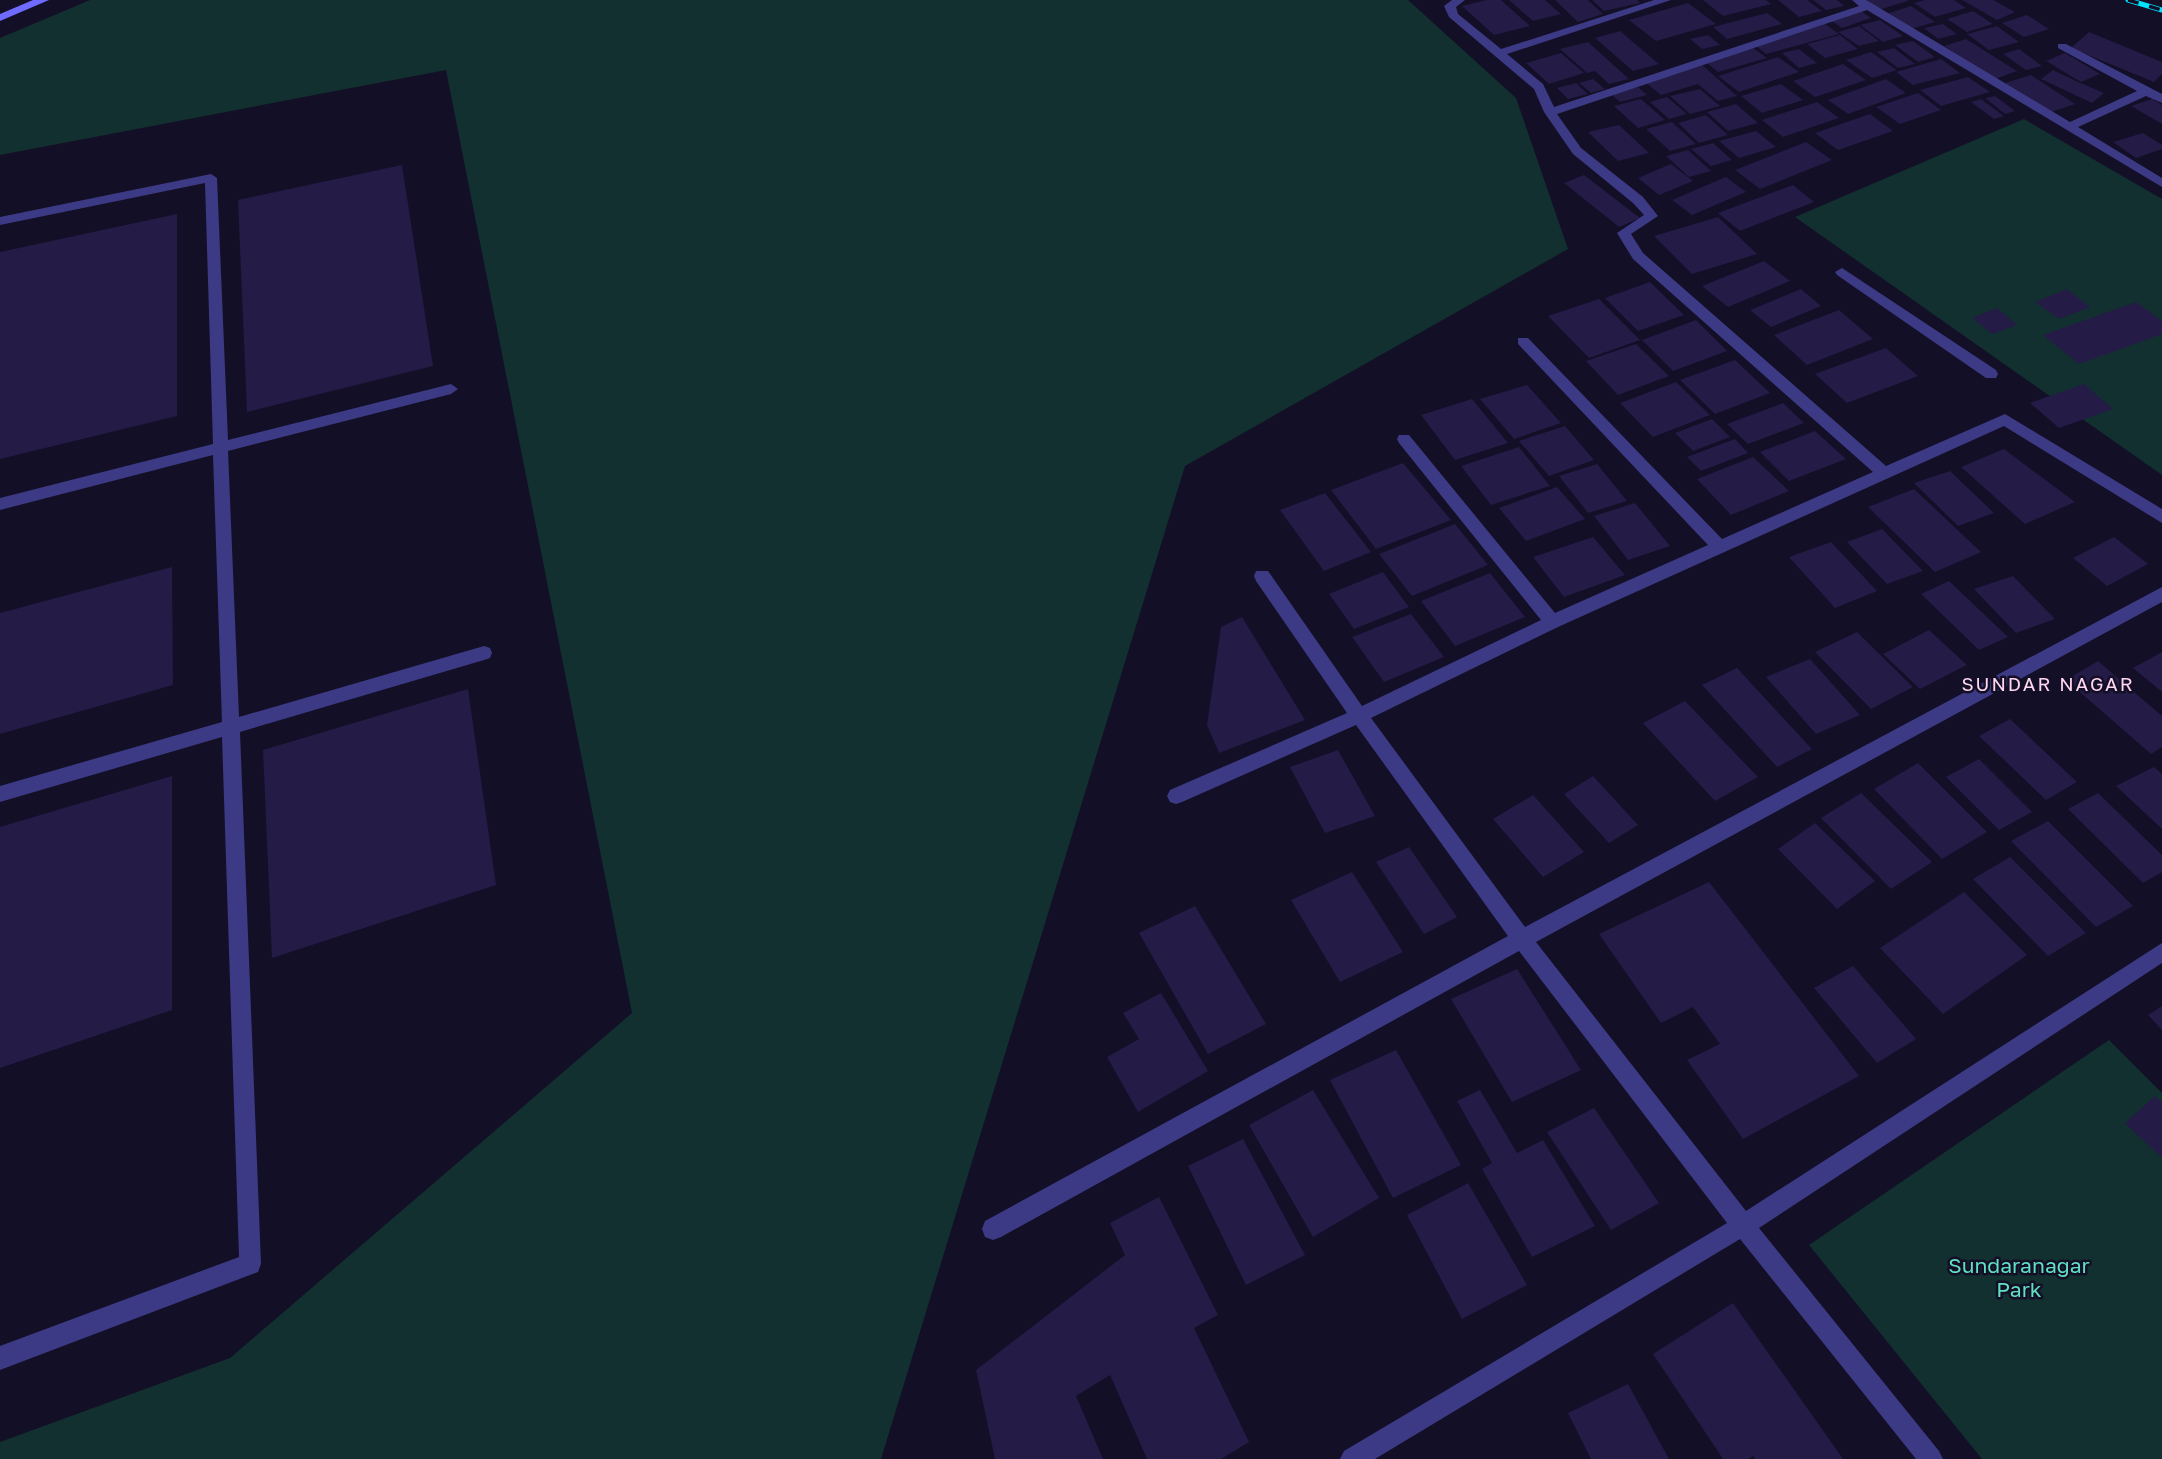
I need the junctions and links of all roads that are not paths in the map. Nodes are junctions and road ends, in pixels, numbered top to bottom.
1 (43, 0) edge
2 (1459, 0) edge
3 (1665, 0) edge
4 (1863, 3) edge
5 (0, 18) edge
6 (2062, 46) dead end
7 (1500, 53) junction
8 (2146, 91) junction
9 (2162, 99) edge
10 (1550, 112) junction
11 (2069, 127) junction
12 (2162, 183) edge
13 (0, 221) edge
14 (1842, 272) dead end
15 (1523, 341) dead end
16 (1991, 374) dead end
17 (451, 389) dead end
18 (1404, 439) dead end
19 (220, 446) junction
20 (1884, 474) junction
21 (0, 504) edge
22 (2162, 517) edge
23 (1720, 547) junction
24 (1262, 576) dead end
25 (2162, 594) edge
26 (1552, 622) junction
27 (484, 653) dead end
28 (1357, 717) junction
29 (231, 726) junction
30 (0, 794) edge
31 (1176, 796) dead end
32 (1522, 940) junction
33 (2162, 952) edge
34 (1742, 1226) junction
35 (993, 1229) dead end
36 (0, 1358) edge
37 (1352, 1459) edge
38 (1931, 1459) edge

1 - 5 main road
2 - 7 street
3 - 7 street
4 - 10 street
4 - 11 street
6 - 8 street
7 - 10 street
8 - 9 street
8 - 11 street
10 - 20 street
11 - 12 street
13 - 19 street
14 - 16 street
15 - 23 street
17 - 19 street
18 - 26 street
19 - 21 street
19 - 29 street
20 - 22 street
20 - 23 street
23 - 26 street
24 - 28 street
25 - 32 street
26 - 28 street
27 - 29 street
28 - 31 street
28 - 32 street
29 - 30 street
29 - 36 street
32 - 34 street
32 - 35 street
33 - 34 street
34 - 37 street
34 - 38 street

